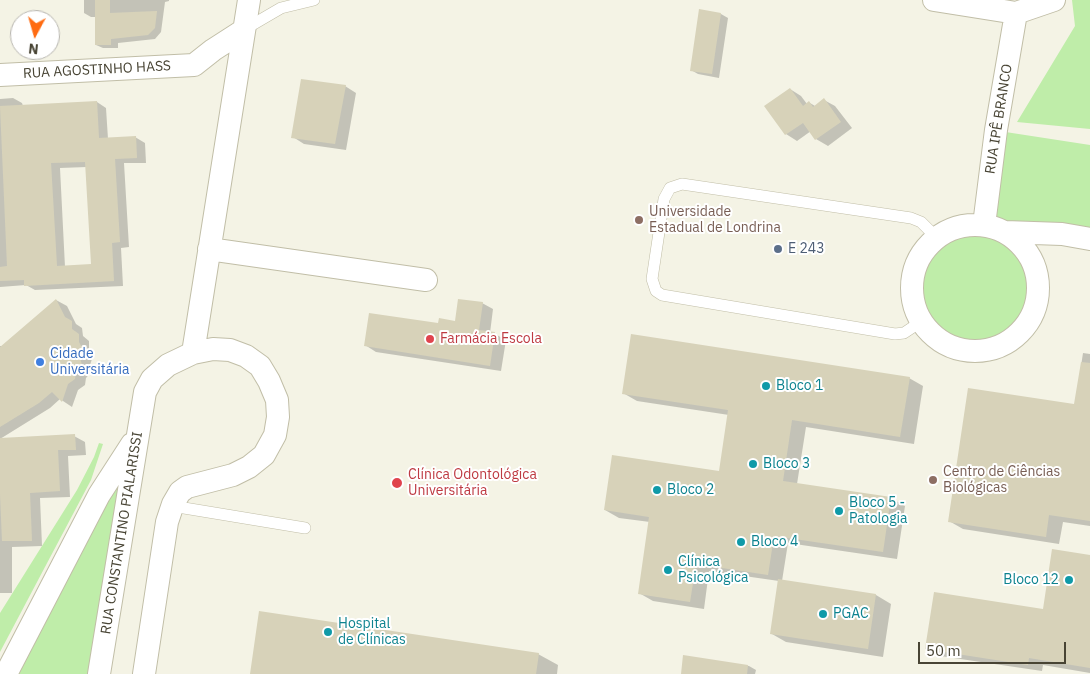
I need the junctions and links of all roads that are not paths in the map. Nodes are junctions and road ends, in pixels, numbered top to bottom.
1 (249, 0) edge
2 (314, 0) edge
3 (934, 0) edge
4 (1054, 0) edge
5 (1016, 13) junction
6 (244, 30) junction
7 (0, 75) edge
8 (994, 228) junction
9 (937, 238) junction
10 (1090, 239) edge
11 (209, 249) junction
12 (426, 280) dead end
13 (922, 321) junction
14 (193, 353) junction
15 (138, 435) junction
16 (172, 506) junction
17 (305, 528) dead end
18 (6, 674) edge
19 (99, 674) edge
20 (144, 674) edge

1 - 6 street
2 - 6 lane
3 - 5 street
4 - 5 street
5 - 8 street, RUA IPÊ BRANCO
6 - 7 street, RUA AGOSTINHO HASS
6 - 11 street
8 - 9 street
8 - 10 street
8 - 13 street
9 - 13 street
9 - 13 lane
11 - 12 street
11 - 14 street
14 - 15 street, RUA CONSTANTINO PIALARISSI
14 - 16 street
15 - 18 street
15 - 19 street, RUA CONSTANTINO PIALARISSI
16 - 17 lane
16 - 20 street

